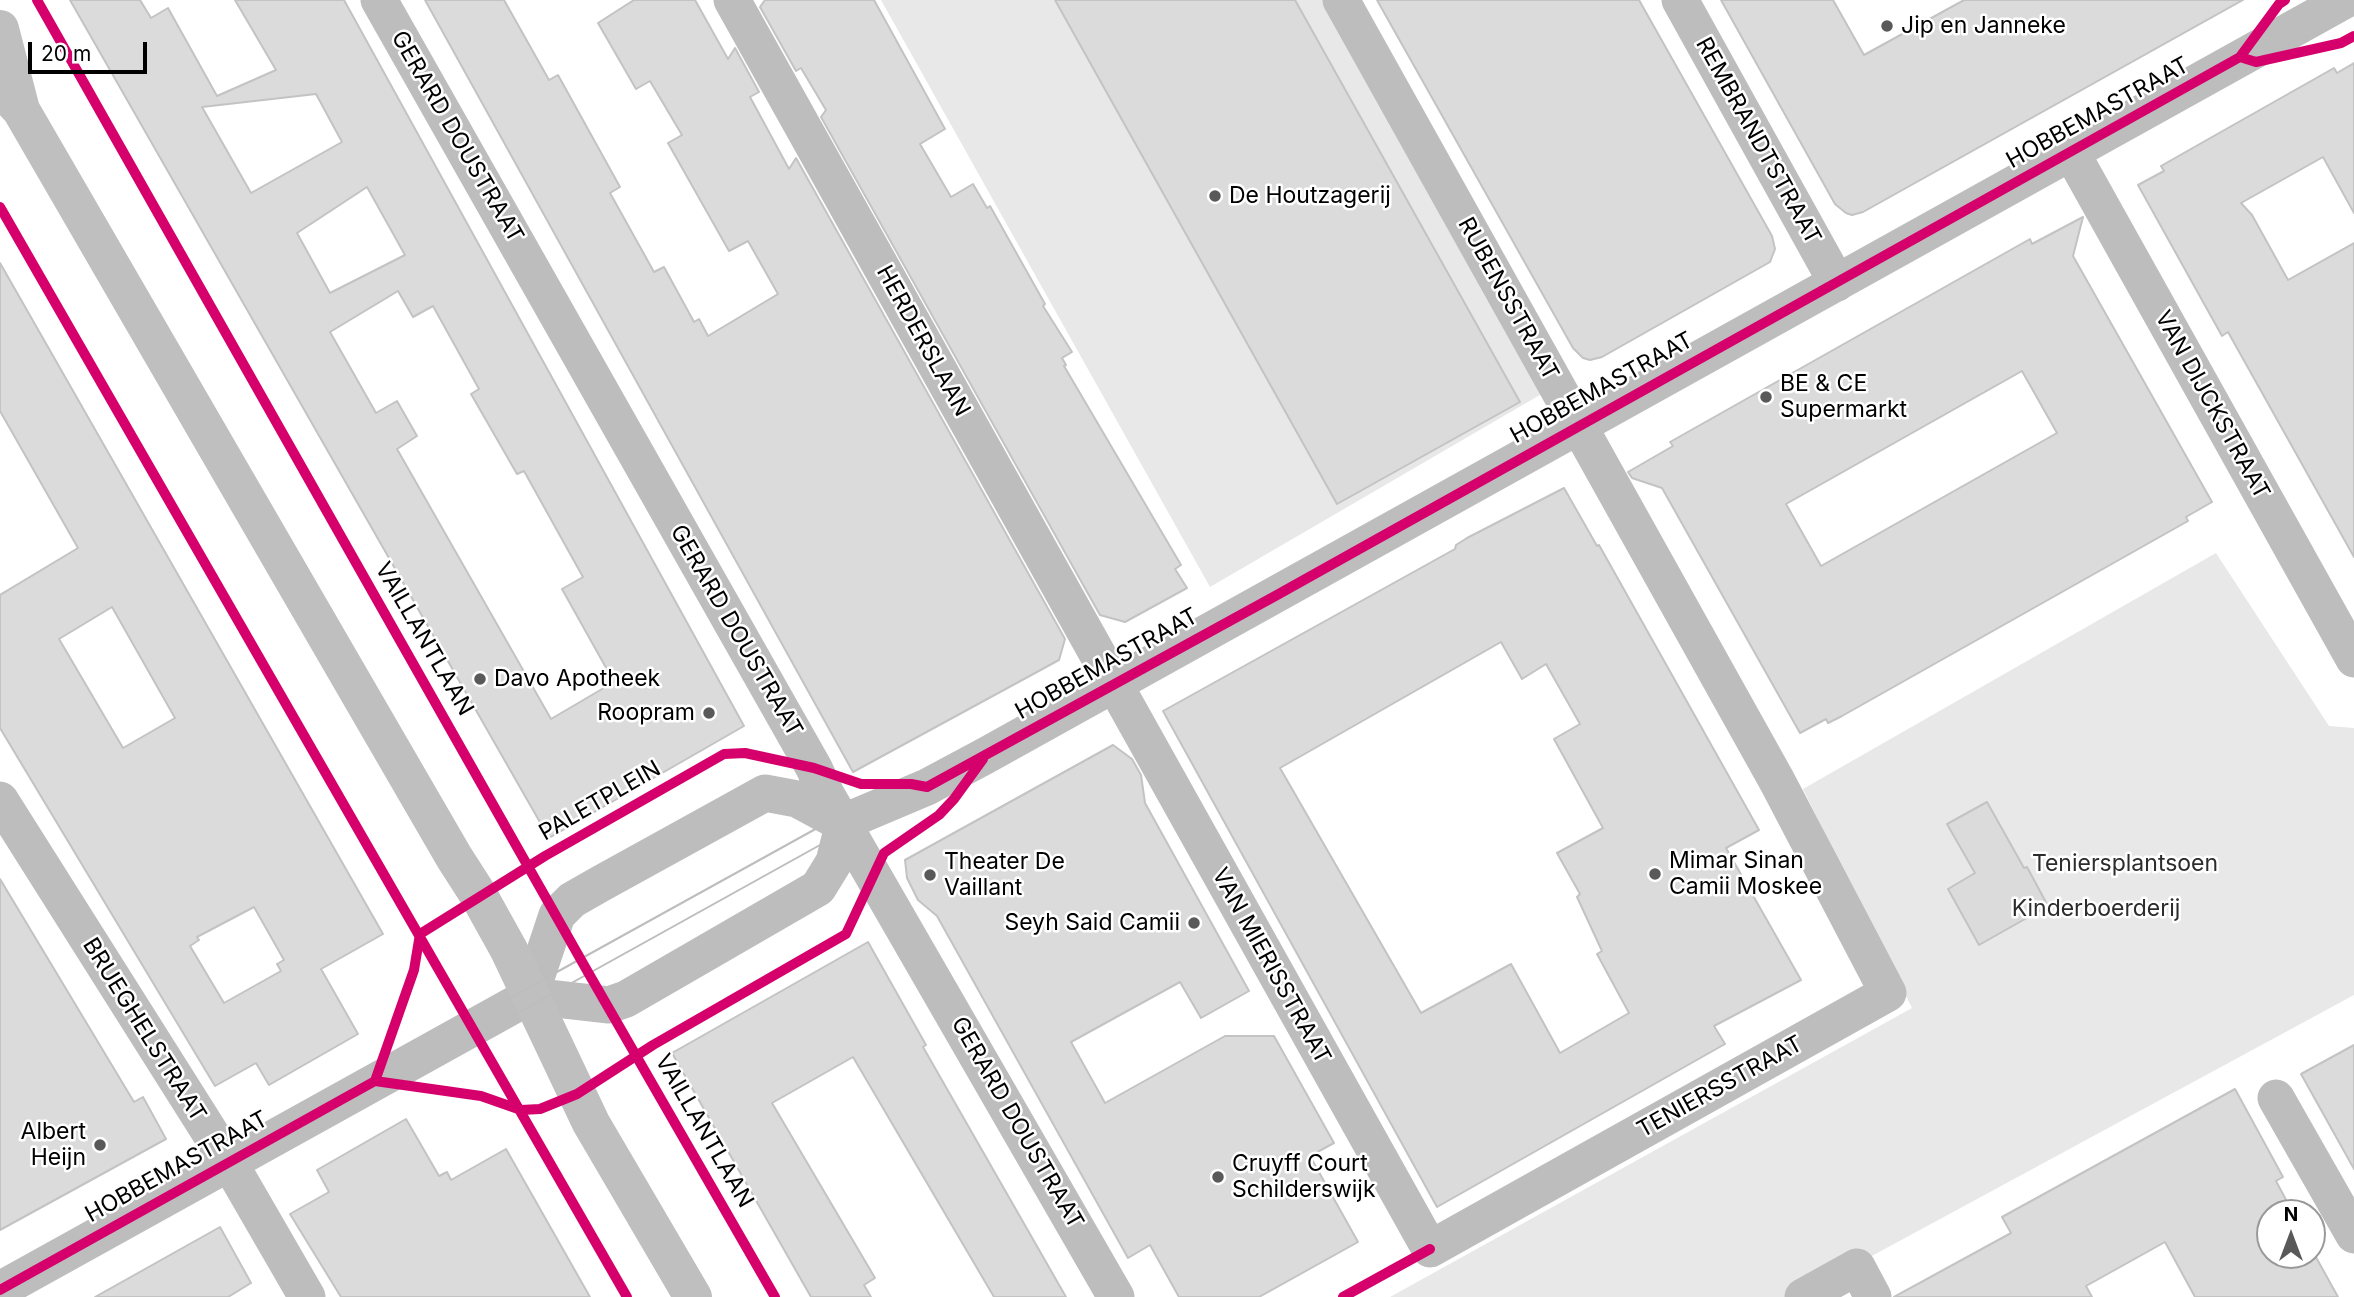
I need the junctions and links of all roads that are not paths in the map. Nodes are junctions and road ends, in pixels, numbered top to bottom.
1 (379, 0) edge
2 (732, 0) edge
3 (1341, 0) edge
4 (1680, 0) edge
5 (2344, 0) edge
6 (0, 29) edge
7 (10, 99) edge
8 (2070, 152) junction
9 (1837, 283) junction
10 (1579, 425) junction
11 (2354, 659) edge
12 (1114, 682) junction
13 (1777, 781) joint
14 (0, 800) edge
15 (844, 822) junction
16 (530, 996) junction
17 (2276, 1098) dead end
18 (228, 1163) junction
19 (2354, 1235) edge
20 (1430, 1249) joint
21 (1865, 1282) edge
22 (0, 1290) edge
23 (307, 1297) edge
24 (693, 1297) edge
25 (1116, 1297) edge
26 (1802, 1297) edge

1 - 15 street, GERARD DOUSTRAAT
2 - 12 street, HERDERSLAAN
3 - 10 street, RUBENSSTRAAT
4 - 9 street, REMBRANDTSTRAAT
5 - 8 street, HOBBEMASTRAAT
6 - 7 main road
7 - 16 main road
8 - 9 street, HOBBEMASTRAAT
8 - 11 street, VAN DIJCKSTRAAT
9 - 10 street, HOBBEMASTRAAT
10 - 12 street, HOBBEMASTRAAT
10 - 13 street, RUBENSSTRAAT
12 - 15 street, HOBBEMASTRAAT
12 - 20 street, VAN MIERISSTRAAT
13 - 20 street, TENIERSSTRAAT
14 - 18 street, BRUEGHELSTRAAT
15 - 16 street
15 - 16 street
15 - 25 street, GERARD DOUSTRAAT
16 - 18 street, HOBBEMASTRAAT
16 - 24 main road
17 - 19 street
18 - 22 street, HOBBEMASTRAAT
18 - 23 street, BRUEGHELSTRAAT
21 - 26 street

